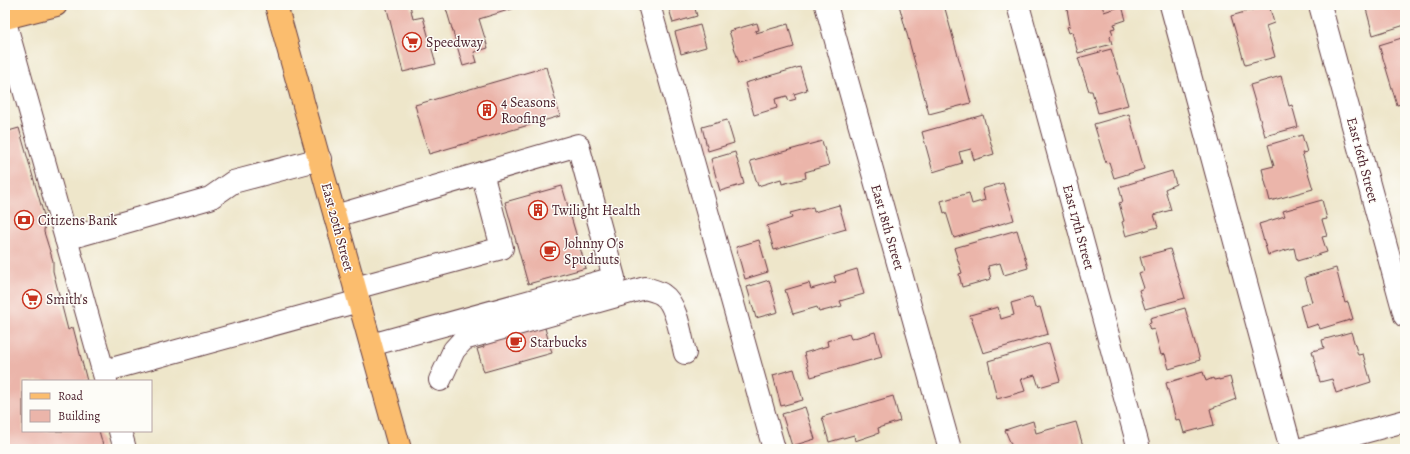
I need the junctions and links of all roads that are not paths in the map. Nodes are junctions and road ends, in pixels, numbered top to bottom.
1 (56, 5) edge
2 (276, 5) edge
3 (649, 5) edge
4 (826, 5) edge
5 (1018, 5) edge
6 (1171, 5) edge
7 (1320, 5) edge
8 (5, 18) edge
9 (5, 22) edge
10 (320, 159) junction
11 (482, 173) junction
12 (335, 216) junction
13 (66, 239) junction
14 (357, 294) junction
15 (1405, 316) edge
16 (371, 345) junction
17 (685, 353) dead end
18 (105, 376) edge
19 (440, 380) dead end
20 (1405, 421) edge
21 (120, 432) edge
22 (125, 449) edge
23 (400, 449) edge
24 (774, 449) edge
25 (950, 449) edge
26 (1139, 449) edge
27 (1291, 449) edge
28 (1301, 449) edge

1 - 8 main road
2 - 10 main road, East 20th Street
3 - 24 street
4 - 25 street, East 18th Street
5 - 26 street, East 17th Street
6 - 27 street
7 - 15 street, East 16th Street
9 - 13 street
10 - 12 main road, East 20th Street
10 - 13 street
11 - 12 street
11 - 14 street
11 - 16 street
12 - 14 main road, East 20th Street
13 - 18 street
14 - 16 main road, East 20th Street
14 - 18 street
16 - 23 main road, East 20th Street
17 - 19 street
20 - 28 street
21 - 22 street

